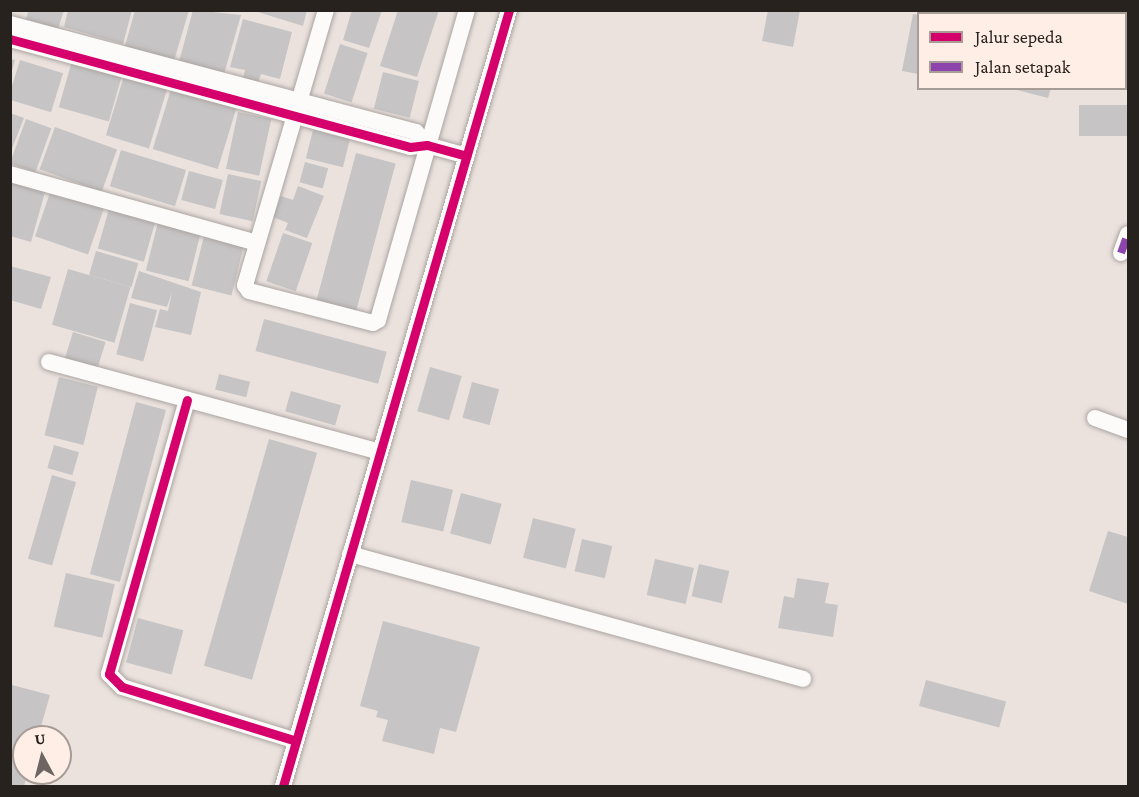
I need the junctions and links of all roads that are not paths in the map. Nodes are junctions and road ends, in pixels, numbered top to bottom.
1 (326, 10) edge
2 (467, 10) edge
3 (509, 10) edge
4 (10, 24) edge
5 (10, 39) edge
6 (296, 110) junction
7 (427, 145) junction
8 (467, 156) junction
9 (10, 174) edge
10 (1128, 234) edge
11 (257, 243) junction
12 (1122, 253) dead end
13 (49, 362) dead end
14 (187, 400) junction
15 (1095, 418) dead end
16 (1128, 430) edge
17 (380, 452) junction
18 (350, 554) junction
19 (803, 680) dead end
20 (296, 741) junction
21 (283, 786) edge

1 - 6 street
2 - 7 street
3 - 8 street
4 - 6 street
5 - 6 street
6 - 7 street
6 - 11 street
7 - 8 street
7 - 11 street
8 - 17 street
9 - 11 street
10 - 12 street
13 - 14 street
14 - 17 street
14 - 20 street
15 - 16 street
17 - 18 street
18 - 19 street
18 - 20 street
20 - 21 street

